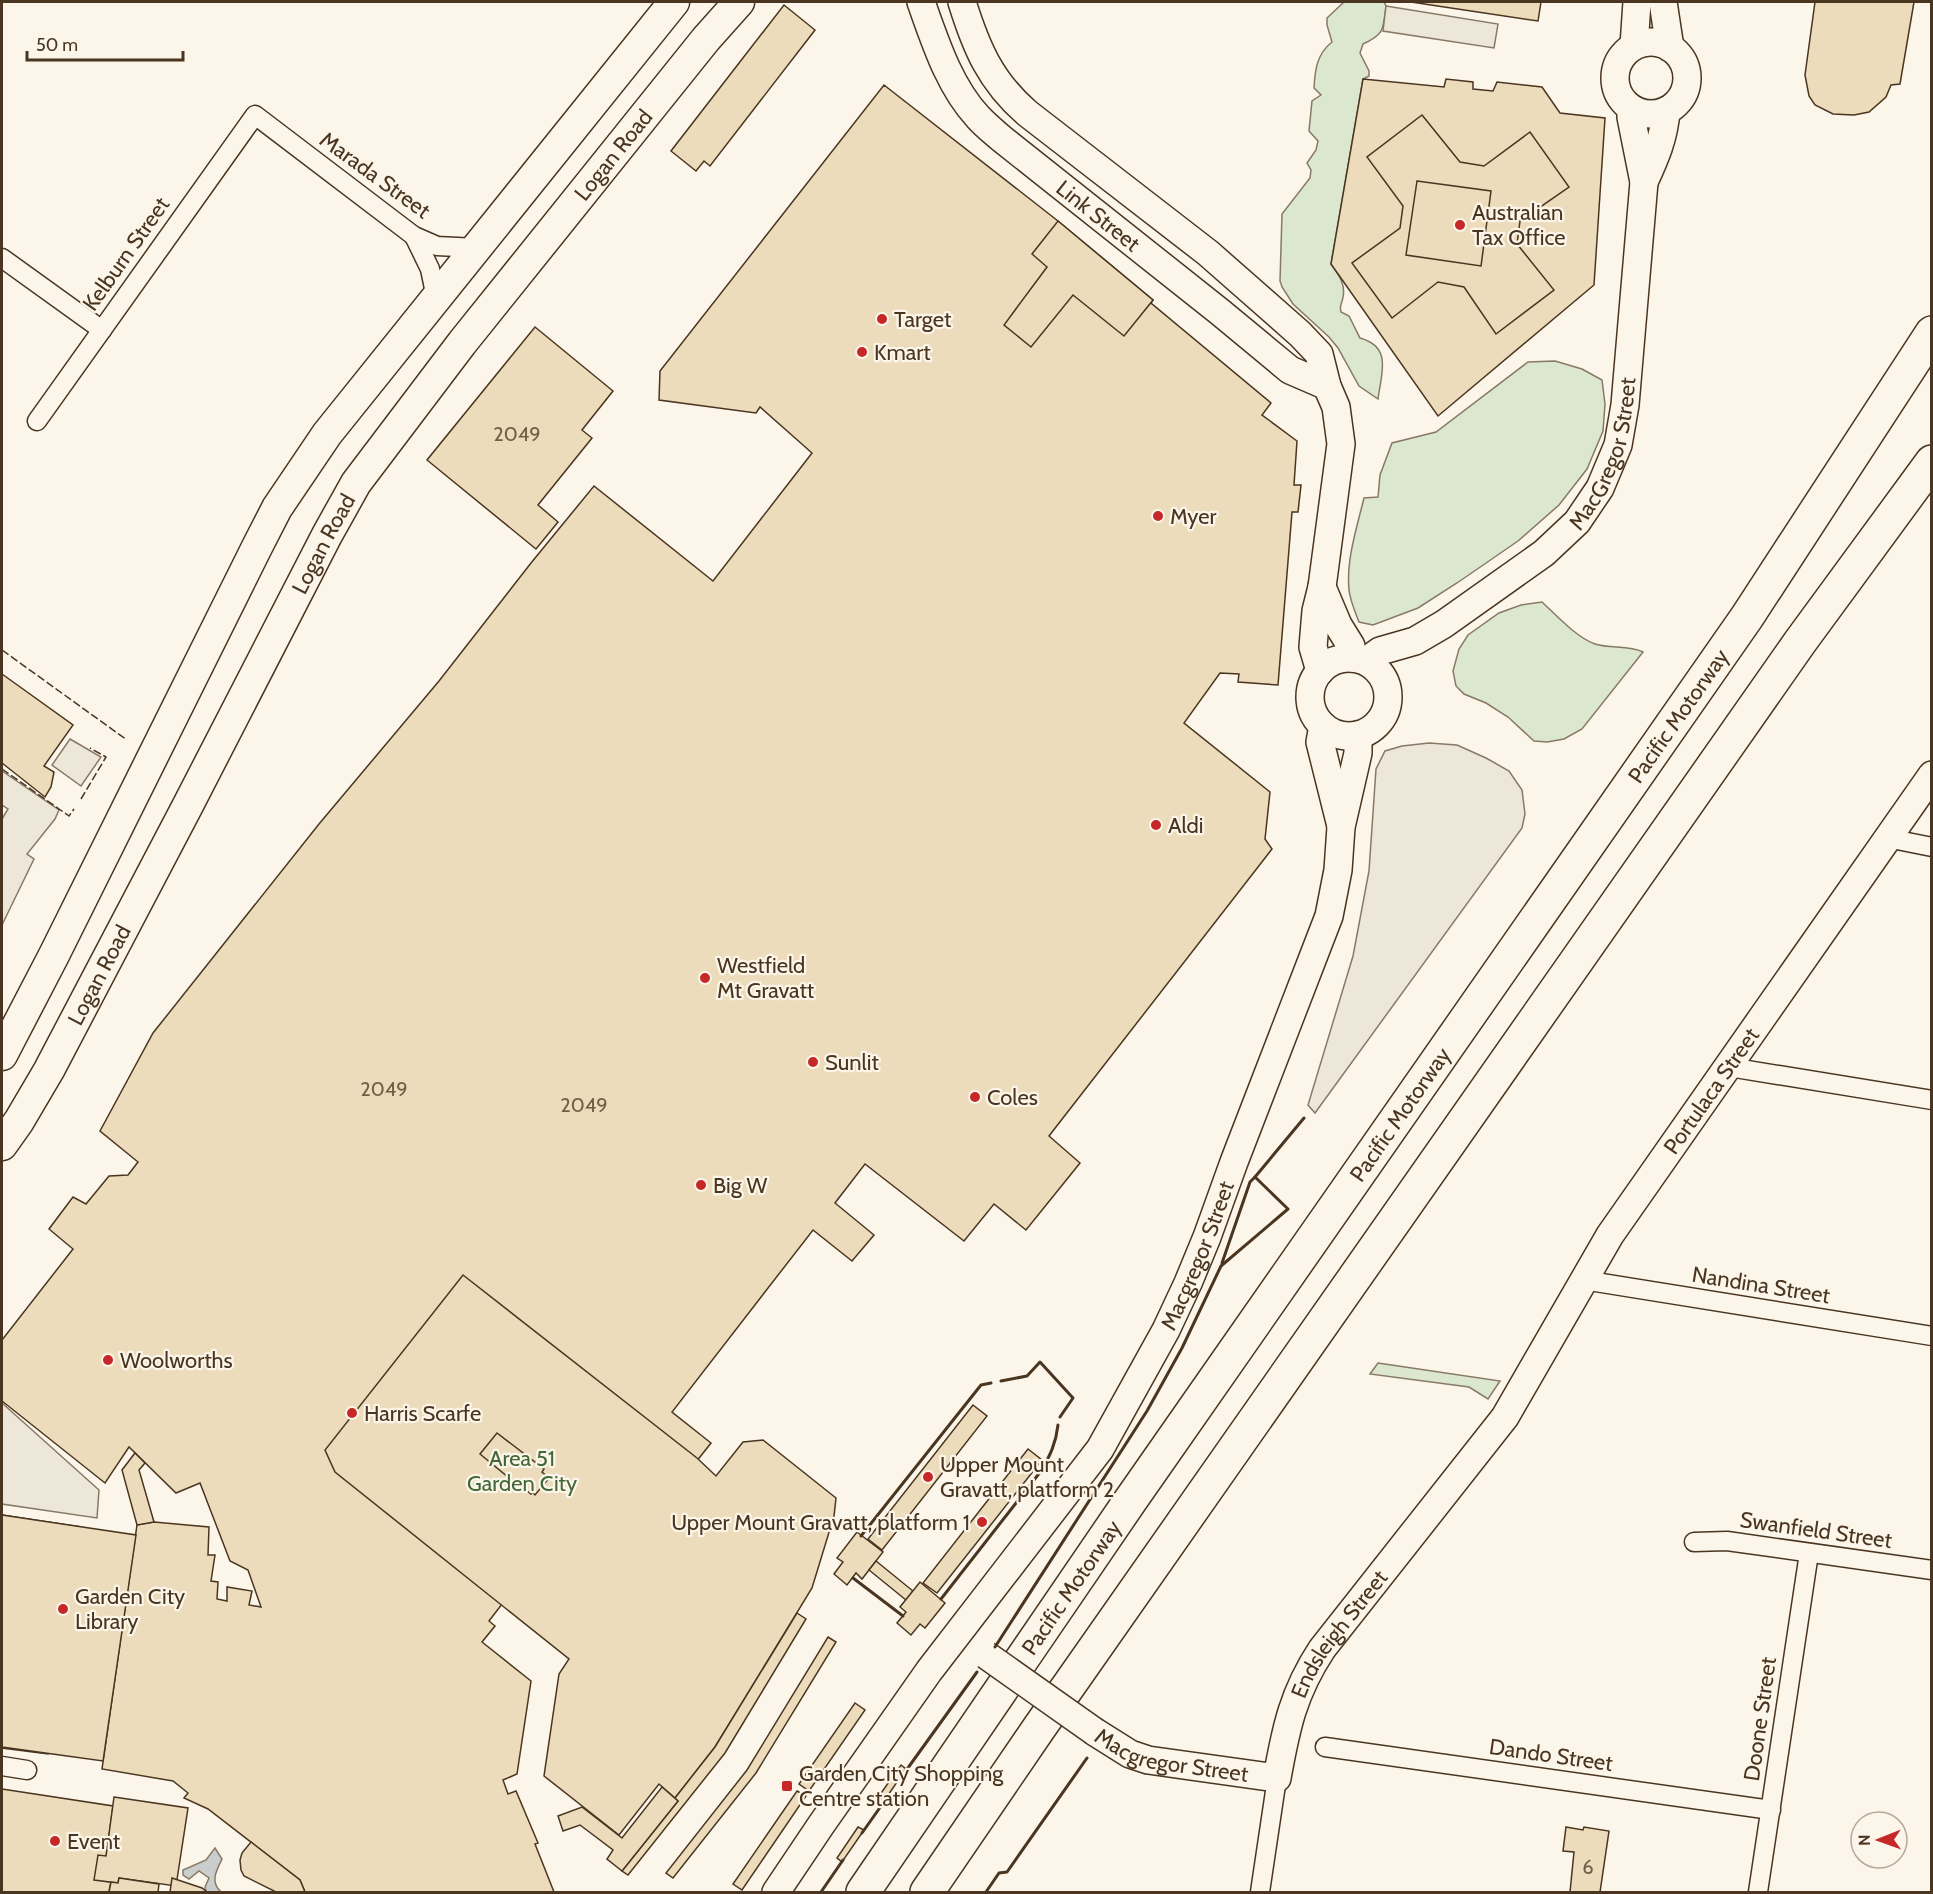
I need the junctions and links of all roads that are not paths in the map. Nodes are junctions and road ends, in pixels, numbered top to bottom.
1 (674, 2) edge
2 (739, 2) edge
3 (921, 2) edge
4 (962, 2) edge
5 (1637, 2) edge
6 (1663, 2) edge
7 (1634, 46) junction
8 (1670, 48) junction
9 (1632, 109) junction
10 (1666, 111) junction
11 (255, 115) joint
12 (1644, 182) junction
13 (414, 236) junction
14 (477, 248) junction
15 (2, 258) edge
16 (436, 298) junction
17 (102, 330) junction
18 (1932, 333) edge
19 (1327, 386) junction
20 (37, 421) dead end
21 (1932, 462) edge
22 (1322, 587) junction
23 (1416, 641) junction
24 (1359, 659) junction
25 (1320, 671) junction
26 (1386, 682) junction
27 (1323, 726) junction
28 (1358, 735) junction
29 (1932, 775) edge
30 (1341, 827) junction
31 (1887, 838) junction
32 (1932, 846) edge
33 (2, 1055) edge
34 (1729, 1067) junction
35 (1932, 1100) edge
36 (2, 1145) edge
37 (1583, 1280) junction
38 (1932, 1336) edge
39 (1505, 1417) joint
40 (1694, 1542) dead end
41 (1809, 1553) junction
42 (1932, 1570) edge
43 (957, 1636) junction
44 (1325, 1747) dead end
45 (2, 1766) edge
46 (27, 1770) dead end
47 (1277, 1778) junction
48 (1771, 1810) junction
49 (776, 1893) edge
50 (862, 1893) edge
51 (927, 1893) edge
52 (1260, 1893) edge
53 (1758, 1893) edge

1 - 14 main road, Logan Road
2 - 36 main road, Logan Road
3 - 19 street, Link Street
4 - 19 street, Link Street
5 - 7 street
6 - 8 street
7 - 8 street
7 - 9 street
8 - 10 street
9 - 10 street
9 - 12 street, MacGregor Street
10 - 12 street, MacGregor Street
11 - 13 street, Marada Street
11 - 17 street, Kelburn Street
12 - 23 street, MacGregor Street
13 - 14 street, Marada Street
13 - 16 street
14 - 16 main road, Logan Road
15 - 17 street
16 - 33 main road, Logan Road
17 - 20 street, Kelburn Street
18 - 50 highway, Pacific Motorway
19 - 22 street, Link Street
21 - 51 highway
22 - 24 street
22 - 25 street, Link Street
23 - 24 street, MacGregor Street
23 - 26 street
24 - 25 street
24 - 26 street
25 - 27 street
26 - 28 street
27 - 28 street
27 - 30 street, Macgregor Street
28 - 30 street, Macgregor Street
29 - 31 street, Portulaca Street
30 - 43 street, Macgregor Street
31 - 32 street
31 - 34 street, Portulaca Street
34 - 35 street
34 - 37 street, Portulaca Street
37 - 38 street, Nandina Street
37 - 39 street, Portulaca Street
39 - 47 street, Endsleigh Street
40 - 41 street, Swanfield Street
41 - 42 street, Swanfield Street
41 - 48 street, Doone Street
43 - 47 street, Macgregor Street, bridge
43 - 49 street, Macgregor Street
44 - 48 street, Dando Street
45 - 46 street
47 - 52 street, Endsleigh Street
48 - 53 street, Doone Street

